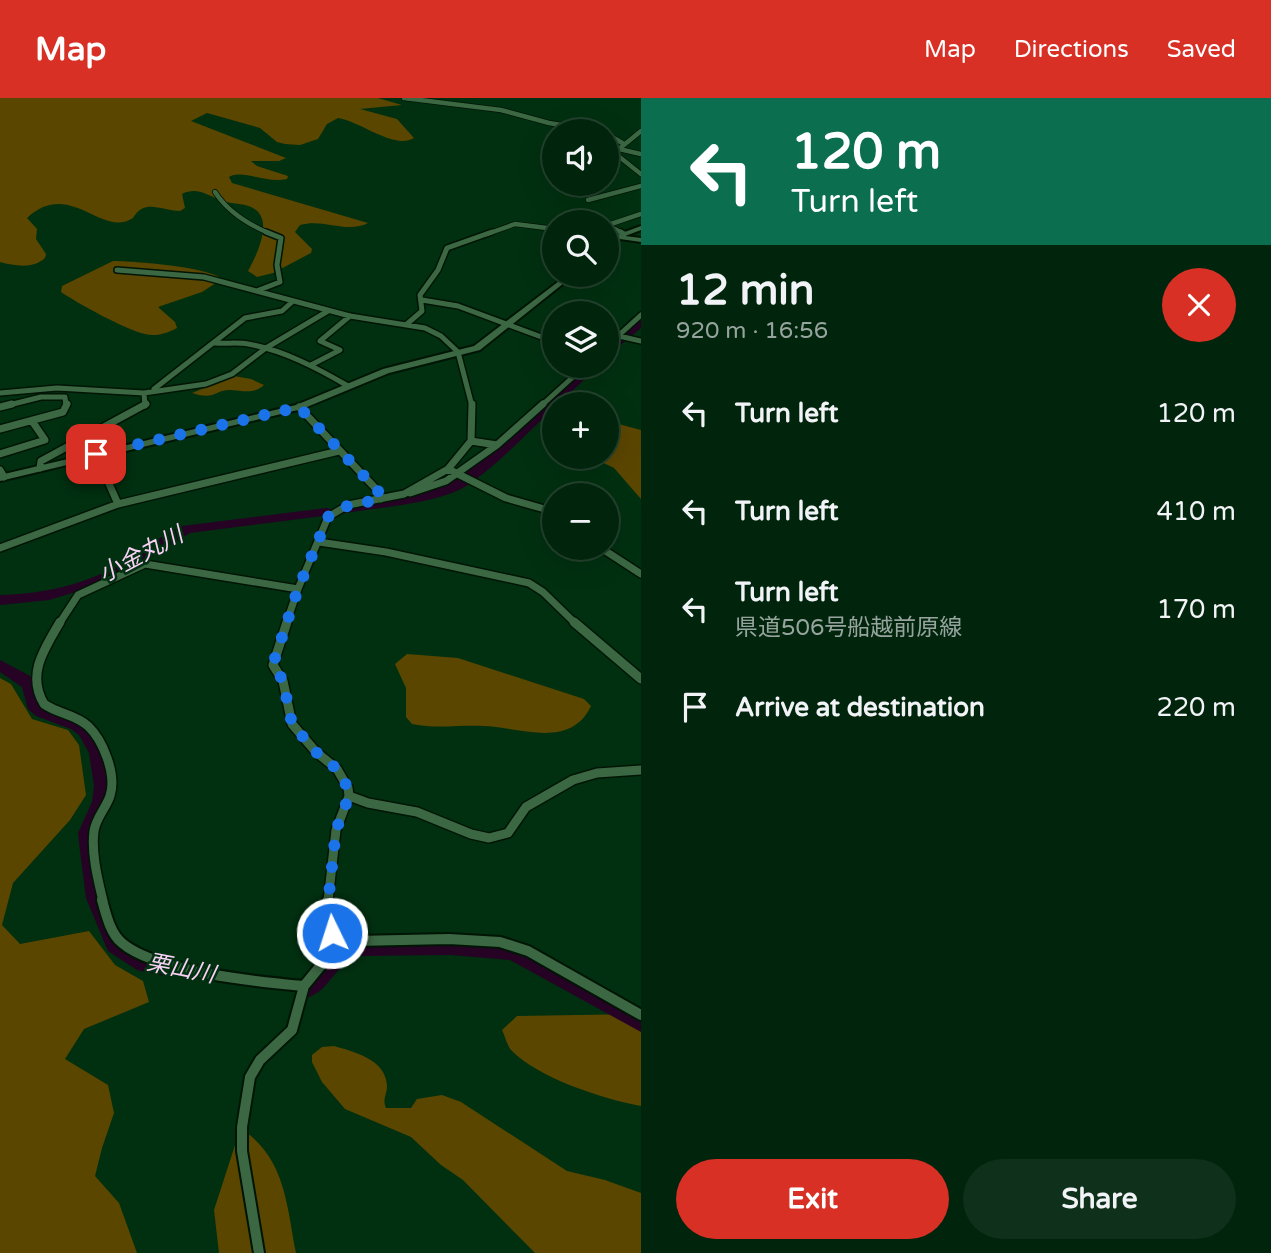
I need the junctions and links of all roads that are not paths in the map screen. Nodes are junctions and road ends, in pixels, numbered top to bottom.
1 (404, 98) edge
2 (542, 121) edge
3 (641, 131) edge
4 (619, 141) edge
5 (624, 144) junction
6 (619, 149) joint
7 (641, 154) edge
8 (619, 157) edge
9 (641, 174) edge
10 (641, 186) edge
11 (215, 192) dead end
12 (588, 200) dead end
13 (641, 214) edge
14 (542, 227) edge
15 (641, 228) edge
16 (622, 235) junction
17 (619, 237) edge
18 (641, 240) edge
19 (117, 270) dead end
20 (556, 287) edge
21 (259, 289) junction
22 (422, 300) junction
23 (292, 302) junction
24 (328, 311) junction
25 (641, 315) edge
26 (350, 316) junction
27 (407, 324) junction
28 (506, 327) junction
29 (619, 336) joint
30 (542, 338) edge
31 (641, 341) edge
32 (215, 343) junction
33 (266, 348) junction
34 (458, 352) junction
35 (311, 365) junction
36 (572, 378) edge
37 (348, 386) junction
38 (0, 393) edge
39 (144, 393) junction
40 (0, 407) edge
41 (299, 407) junction
42 (32, 421) junction
43 (0, 429) edge
44 (471, 441) junction
45 (498, 445) junction
46 (339, 450) junction
47 (0, 454) edge
48 (96, 454) junction
49 (40, 468) junction
50 (448, 468) junction
51 (460, 474) junction
52 (1, 475) edge
53 (404, 494) junction
54 (381, 499) junction
55 (118, 504) junction
56 (542, 508) edge
57 (319, 542) junction
58 (0, 548) edge
59 (619, 560) edge
60 (641, 574) edge
61 (298, 589) junction
62 (641, 679) edge
63 (641, 770) edge
64 (349, 796) junction
65 (335, 948) junction
66 (304, 986) junction
67 (641, 1015) edge
68 (259, 1253) edge

1 - 2 street
3 - 5 street
4 - 5 street
5 - 6 street
6 - 7 street
8 - 9 street
10 - 12 street
11 - 21 street
13 - 16 street
14 - 22 street
15 - 16 main road
16 - 17 main road
16 - 18 main road
19 - 21 street
20 - 28 main road
21 - 23 street
22 - 27 street
22 - 28 street
23 - 24 street
23 - 32 street
24 - 26 street
24 - 33 street
25 - 29 street
26 - 27 street
26 - 35 street
27 - 34 street
28 - 30 street
28 - 34 main road
29 - 31 street
32 - 33 street
32 - 39 street
33 - 35 street
33 - 39 street
34 - 37 main road
34 - 44 street
35 - 37 street
36 - 45 street
37 - 41 main road
38 - 39 street
39 - 49 street
40 - 42 street
41 - 46 street
41 - 48 main road
42 - 43 street
42 - 47 street
44 - 45 street
44 - 50 street
45 - 51 street
46 - 54 street
46 - 55 street
48 - 49 main road
48 - 55 street
49 - 52 main road
50 - 51 street
50 - 53 street
51 - 53 street
51 - 56 street
53 - 54 street
54 - 57 street
55 - 58 street
57 - 61 street
57 - 62 street
59 - 60 street
61 - 64 street
61 - 66 street
63 - 64 street
64 - 65 street
65 - 66 street
65 - 67 street
66 - 68 street

